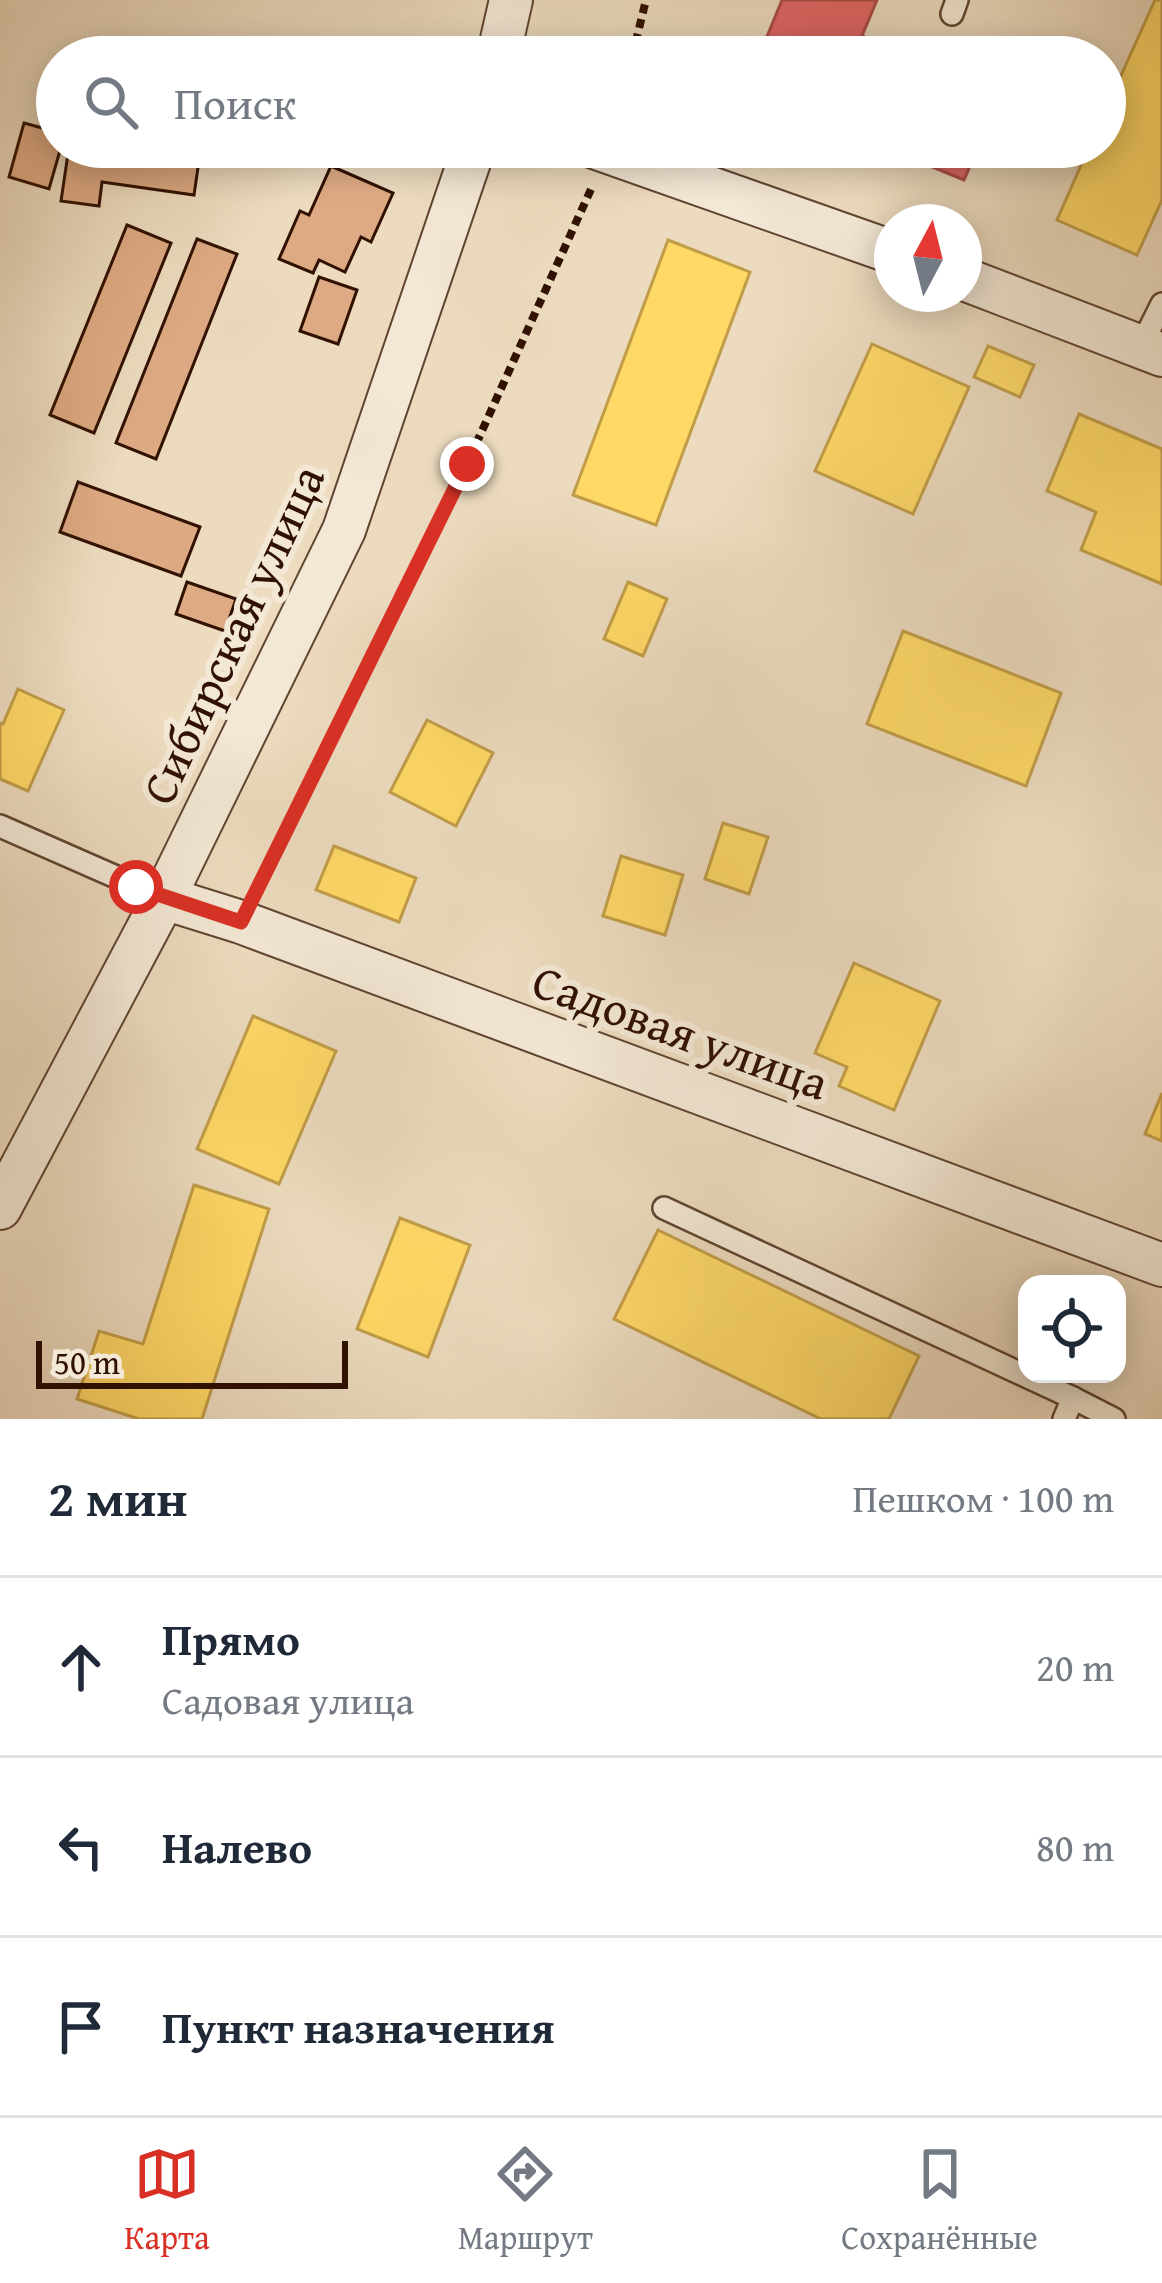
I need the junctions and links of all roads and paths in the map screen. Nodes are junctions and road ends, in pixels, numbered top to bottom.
1 (511, 0) edge
2 (646, 0) edge
3 (503, 36) edge
4 (637, 36) edge
5 (467, 168) edge
6 (593, 168) edge
7 (652, 168) edge
8 (874, 246) edge
9 (982, 286) edge
10 (1162, 304) edge
11 (1152, 350) edge
12 (0, 826) edge
13 (164, 898) junction
14 (241, 922) junction
15 (0, 1208) edge
16 (664, 1208) dead end
17 (1162, 1265) edge
18 (1068, 1408) edge
19 (1114, 1419) edge

1 - 3 street
2 - 4 path
5 - 13 street, Сибирская улица
6 - 14 path
7 - 8 street
9 - 11 street
10 - 11 lane
12 - 13 lane
13 - 14 street, Садовая улица
13 - 15 street, Сибирская улица
14 - 17 street, Садовая улица
16 - 18 lane
18 - 19 lane

